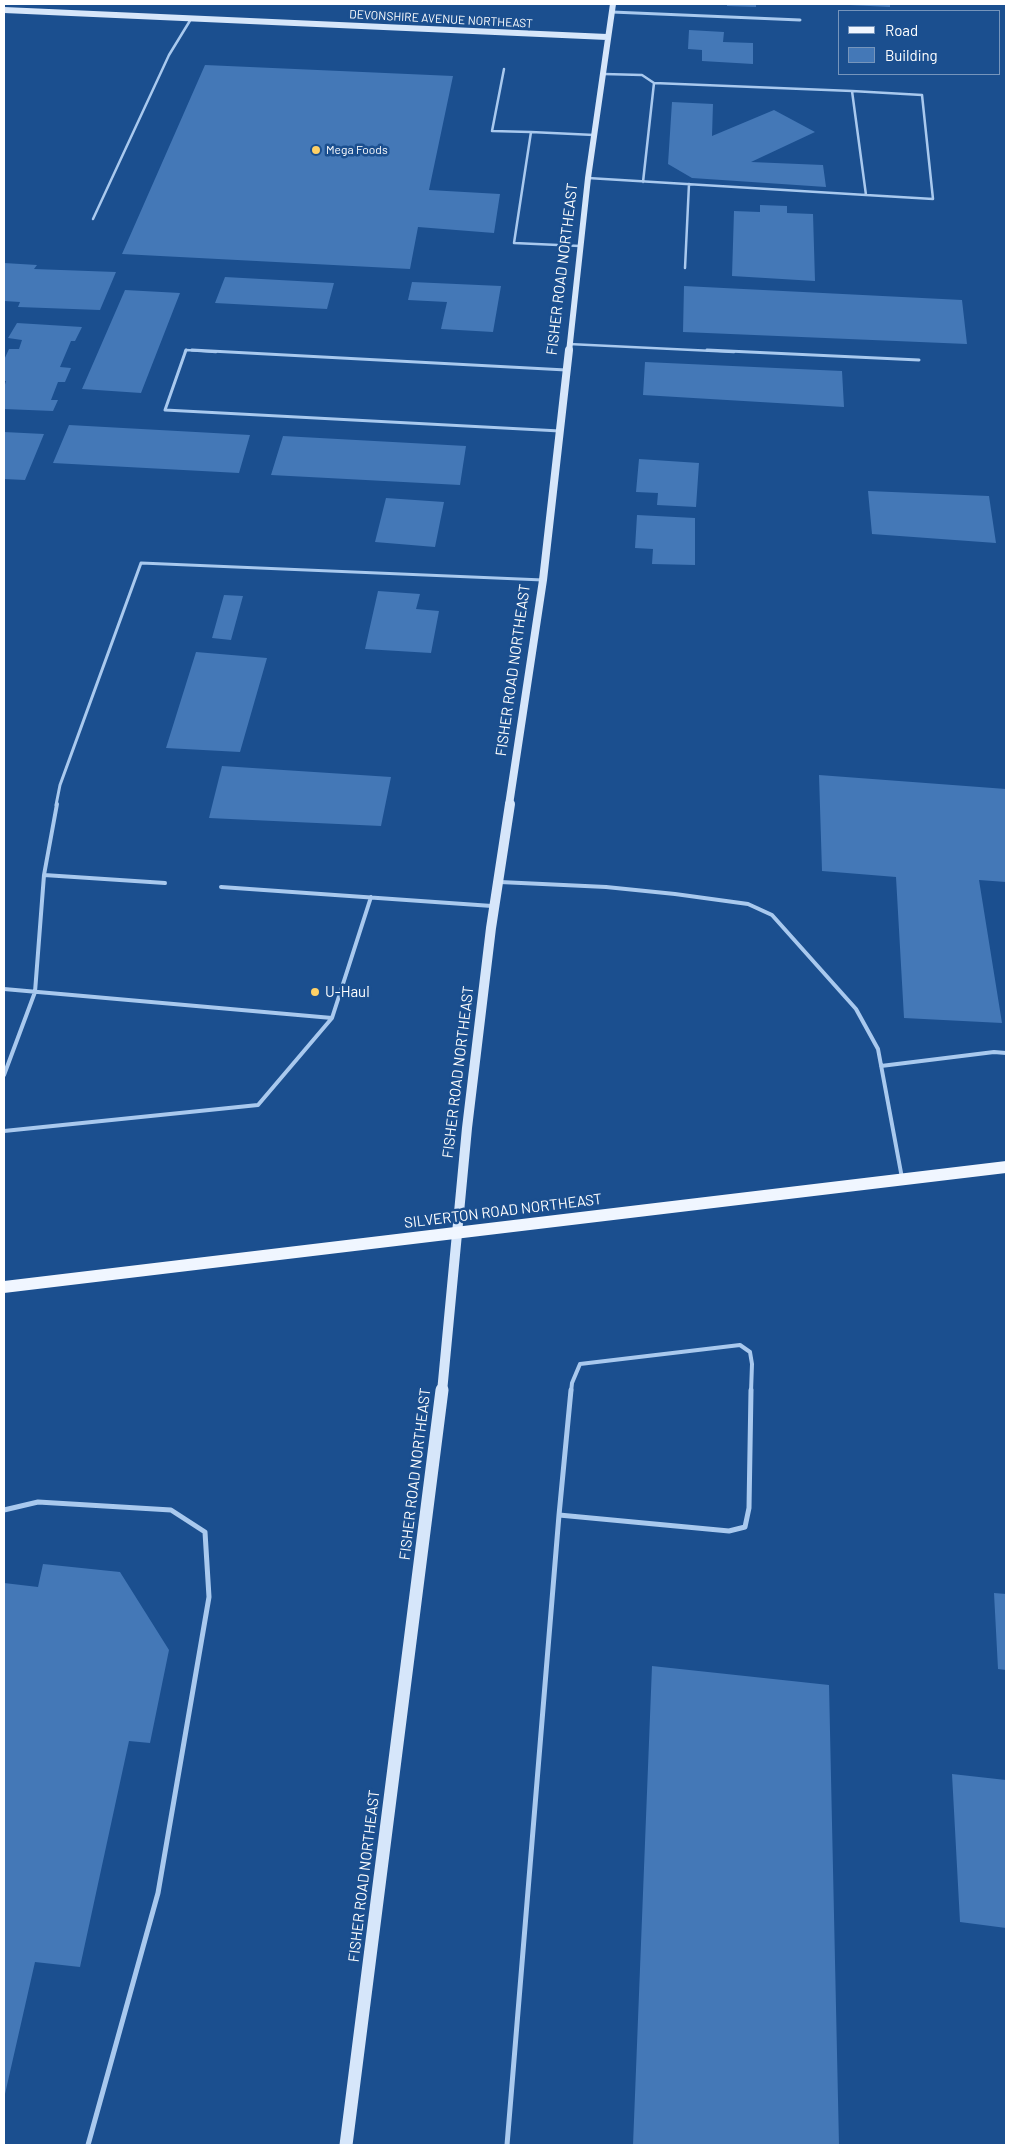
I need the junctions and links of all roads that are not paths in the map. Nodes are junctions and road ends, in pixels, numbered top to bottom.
1 (613, 4) edge
2 (4, 10) edge
3 (612, 12) junction
4 (191, 18) junction
5 (800, 20) dead end
6 (607, 36) junction
7 (504, 69) dead end
8 (604, 74) junction
9 (654, 83) junction
10 (852, 91) junction
11 (531, 132) junction
12 (594, 135) junction
13 (588, 178) junction
14 (643, 182) junction
15 (689, 184) junction
16 (866, 195) junction
17 (93, 219) dead end
18 (580, 246) junction
19 (685, 268) dead end
20 (569, 344) junction
21 (919, 360) dead end
22 (566, 370) junction
23 (560, 432) junction
24 (543, 580) junction
25 (44, 875) junction
26 (498, 882) junction
27 (165, 883) dead end
28 (221, 887) dead end
29 (371, 897) junction
30 (494, 906) junction
31 (4, 990) edge
32 (35, 992) junction
33 (332, 1018) junction
34 (1006, 1052) edge
35 (881, 1066) junction
36 (4, 1075) edge
37 (4, 1131) edge
38 (1006, 1167) edge
39 (902, 1180) junction
40 (458, 1233) junction
41 (4, 1287) edge
42 (4, 1510) edge
43 (559, 1515) junction
44 (88, 2145) edge
45 (346, 2145) edge
46 (507, 2145) edge

1 - 3 street, FISHER ROAD NORTHEAST
2 - 4 street, DEVONSHIRE AVENUE NORTHEAST
3 - 5 street
3 - 6 street, FISHER ROAD NORTHEAST
4 - 6 street, DEVONSHIRE AVENUE NORTHEAST
4 - 17 lane
6 - 8 street, FISHER ROAD NORTHEAST
7 - 11 lane
8 - 9 lane
8 - 12 street, FISHER ROAD NORTHEAST
9 - 10 lane
9 - 14 lane
10 - 16 lane
10 - 16 lane
11 - 12 lane
11 - 18 lane
12 - 13 street, FISHER ROAD NORTHEAST
13 - 14 lane
13 - 18 street, FISHER ROAD NORTHEAST
14 - 15 lane
15 - 16 lane
15 - 19 lane
18 - 20 street, FISHER ROAD NORTHEAST
20 - 21 lane
20 - 22 street, FISHER ROAD NORTHEAST
22 - 23 street, FISHER ROAD NORTHEAST
22 - 23 lane
23 - 24 street, FISHER ROAD NORTHEAST
24 - 25 lane
24 - 26 street, FISHER ROAD NORTHEAST
25 - 27 lane
25 - 32 lane
26 - 30 street, FISHER ROAD NORTHEAST
26 - 35 lane
28 - 29 lane
29 - 30 lane
29 - 33 lane
30 - 40 street, FISHER ROAD NORTHEAST
31 - 32 lane
32 - 33 lane
32 - 36 lane
33 - 37 lane
34 - 35 lane
35 - 39 lane
38 - 39 main road, SILVERTON ROAD NORTHEAST
39 - 40 main road, SILVERTON ROAD NORTHEAST
40 - 41 main road, SILVERTON ROAD NORTHEAST
40 - 45 street, FISHER ROAD NORTHEAST
42 - 44 lane
43 - 43 lane
43 - 46 lane

